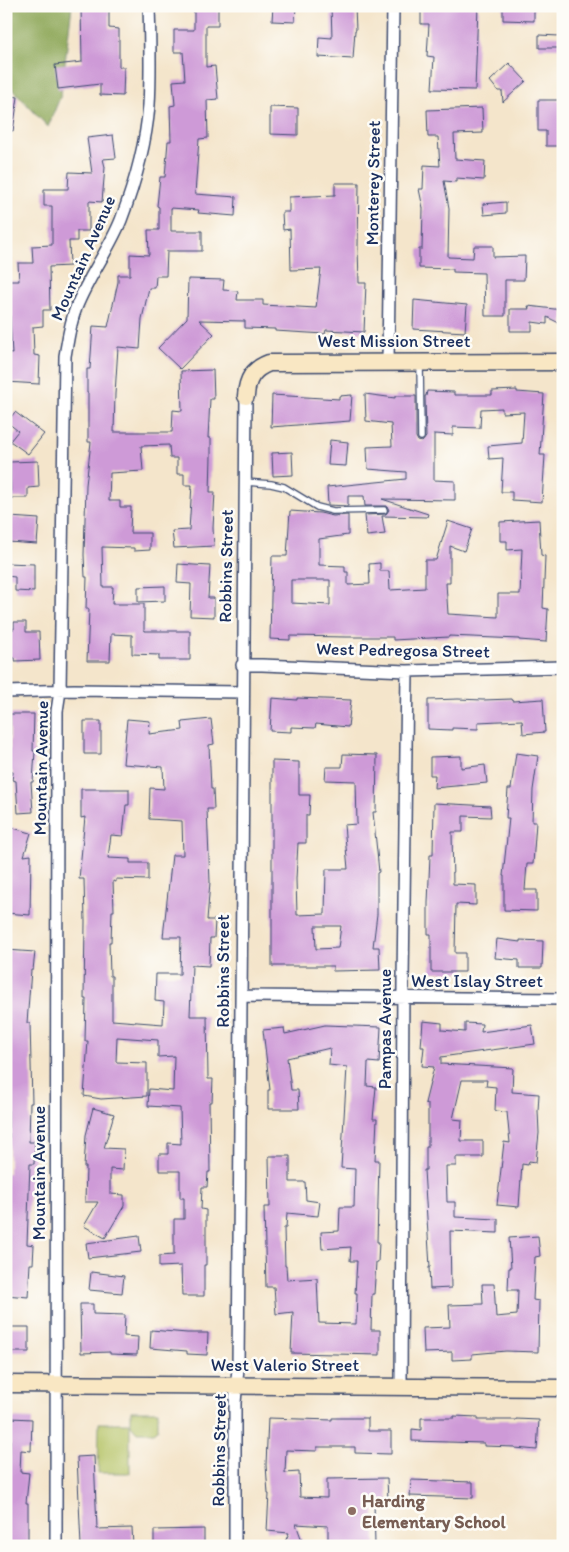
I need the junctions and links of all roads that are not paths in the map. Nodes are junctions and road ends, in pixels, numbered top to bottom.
1 (149, 6) edge
2 (393, 6) edge
3 (388, 361) junction
4 (420, 361) junction
5 (563, 362) edge
6 (246, 396) joint
7 (421, 437) dead end
8 (245, 482) junction
9 (384, 510) dead end
10 (242, 666) junction
11 (563, 667) edge
12 (407, 671) junction
13 (60, 690) junction
14 (6, 692) edge
15 (243, 692) junction
16 (241, 996) junction
17 (403, 999) junction
18 (563, 1000) edge
19 (6, 1384) edge
20 (56, 1384) junction
21 (237, 1386) junction
22 (401, 1386) junction
23 (563, 1388) edge
24 (56, 1546) edge
25 (235, 1546) edge

1 - 13 street, Mountain Avenue
2 - 3 street, Monterey Street
3 - 4 street, West Mission Street
3 - 6 street, West Mission Street
4 - 5 street, West Mission Street
4 - 7 lane
6 - 8 street, Robbins Street
8 - 9 lane
8 - 10 street, Robbins Street
10 - 12 street, West Pedregosa Street
10 - 15 street, Robbins Street
11 - 12 street, West Pedregosa Street
12 - 17 street, Pampas Avenue
13 - 14 street
13 - 15 street
13 - 20 street, Mountain Avenue
15 - 16 street, Robbins Street
16 - 17 street, West Islay Street
16 - 21 street, Robbins Street
17 - 18 street, West Islay Street
17 - 22 street, Pampas Avenue
19 - 20 street, West Valerio Street
20 - 21 street, West Valerio Street
20 - 24 street, Mountain Avenue
21 - 22 street, West Valerio Street
21 - 25 street, Robbins Street
22 - 23 street, West Valerio Street

